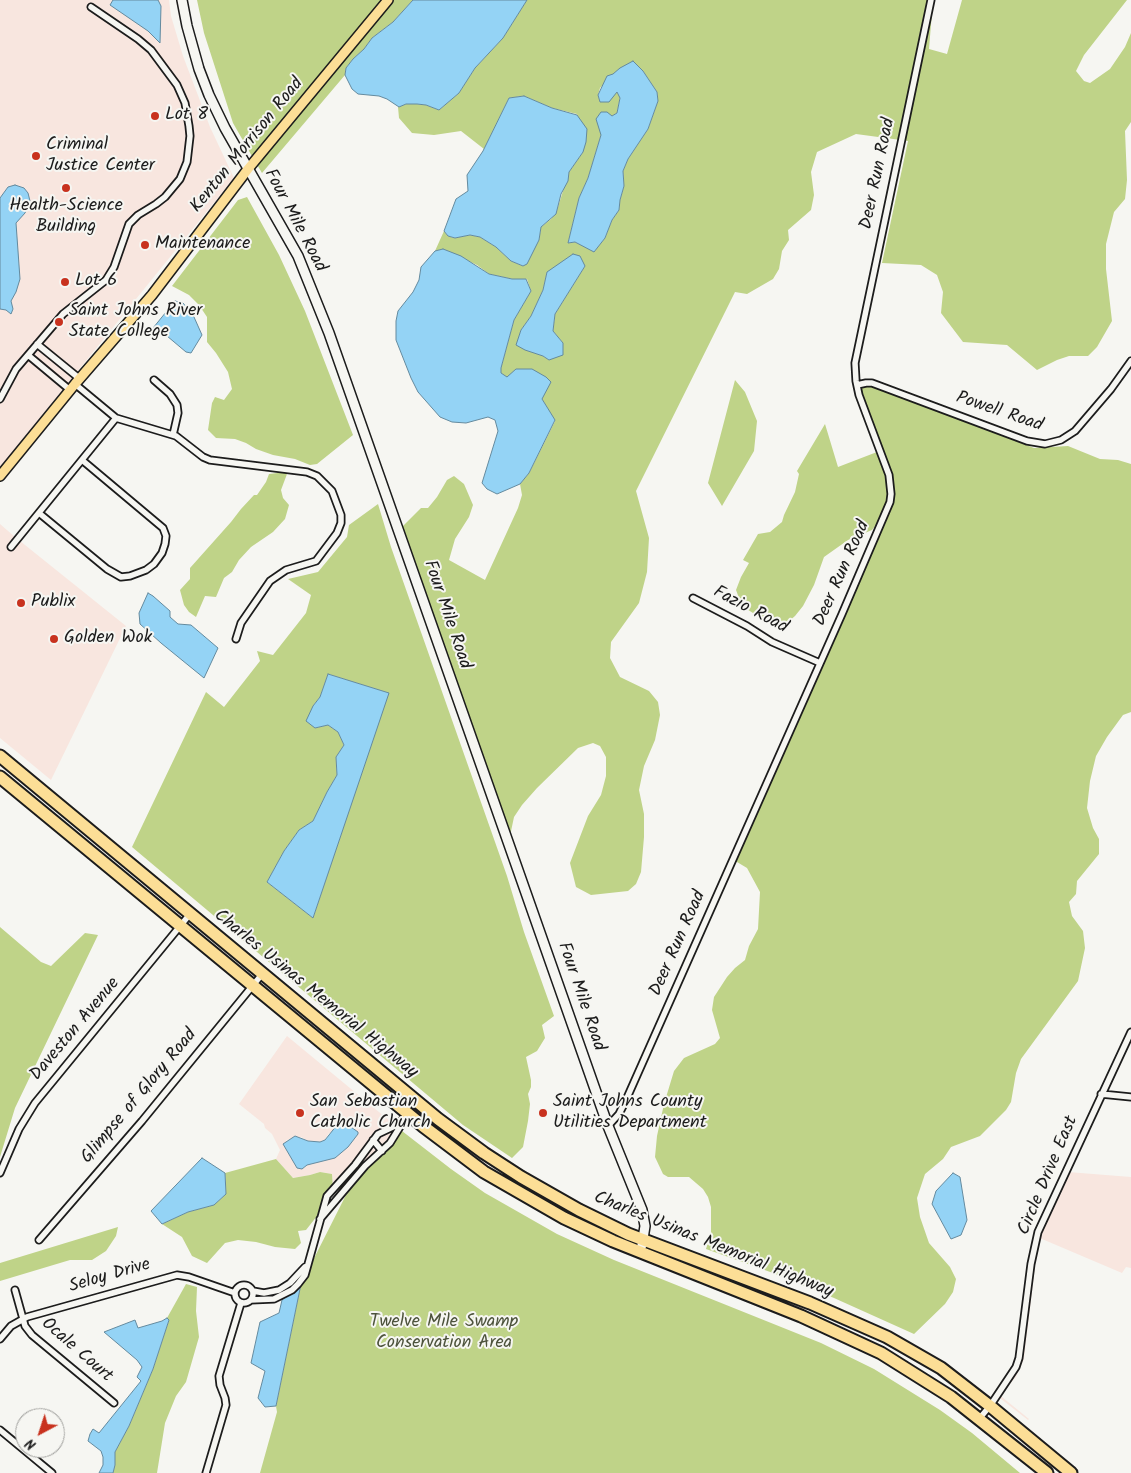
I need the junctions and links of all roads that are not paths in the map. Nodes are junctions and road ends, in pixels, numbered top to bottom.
1 (182, 0) edge
2 (388, 0) edge
3 (931, 0) edge
4 (91, 7) dead end
5 (248, 169) junction
6 (38, 344) junction
7 (28, 355) junction
8 (1131, 361) edge
9 (154, 380) dead end
10 (75, 384) junction
11 (857, 385) junction
12 (0, 398) edge
13 (116, 418) junction
14 (173, 435) junction
15 (82, 460) junction
16 (0, 476) edge
17 (39, 513) junction
18 (11, 547) dead end
19 (693, 598) dead end
20 (236, 639) dead end
21 (820, 663) junction
22 (0, 756) edge
23 (0, 777) edge
24 (190, 914) junction
25 (180, 927) junction
26 (263, 974) junction
27 (253, 985) junction
28 (1131, 1032) edge
29 (1101, 1094) junction
30 (1131, 1098) edge
31 (408, 1114) junction
32 (608, 1126) junction
33 (373, 1140) junction
34 (382, 1151) junction
35 (484, 1154) junction
36 (0, 1173) edge
37 (319, 1220) junction
38 (644, 1239) junction
39 (39, 1240) dead end
40 (641, 1253) junction
41 (308, 1264) junction
42 (15, 1290) dead end
43 (253, 1291) junction
44 (235, 1293) junction
45 (252, 1300) junction
46 (241, 1303) junction
47 (23, 1318) junction
48 (0, 1339) edge
49 (114, 1403) dead end
50 (990, 1406) junction
51 (979, 1419) junction
52 (0, 1430) edge
53 (52, 1473) edge
54 (206, 1473) edge
55 (1047, 1473) edge
56 (1071, 1473) edge

1 - 5 main road, Four Mile Road
2 - 5 main road, Kenton Morrison Road
3 - 11 street, Deer Run Road
4 - 6 street
5 - 10 main road, Kenton Morrison Road
5 - 32 main road, Four Mile Road
6 - 7 street
6 - 10 street
7 - 10 street
7 - 12 street
8 - 11 street, Powell Road
9 - 14 street
10 - 13 street
10 - 16 main road, Kenton Morrison Road
11 - 21 street, Deer Run Road
13 - 14 street
13 - 15 street
14 - 20 street
15 - 17 street
15 - 17 street
17 - 18 street
19 - 21 street, Fazio Road
21 - 32 street, Deer Run Road
22 - 24 highway, Charles Usinas Memorial Highway
23 - 25 highway, Charles Usinas Memorial Highway
24 - 25 street, Daveston Avenue
24 - 26 highway, Charles Usinas Memorial Highway
25 - 27 highway, Charles Usinas Memorial Highway
25 - 36 street, Daveston Avenue
26 - 27 street, Glimpse of Glory Road
26 - 35 highway, Charles Usinas Memorial Highway
27 - 31 highway, Charles Usinas Memorial Highway
27 - 39 street, Glimpse of Glory Road
28 - 29 street, Circle Drive East
29 - 30 street
29 - 50 street, Circle Drive East
31 - 33 street
31 - 34 street
31 - 35 highway
31 - 40 highway, Charles Usinas Memorial Highway
32 - 38 main road, Four Mile Road
33 - 34 street
33 - 37 street
34 - 37 street
35 - 38 highway, Charles Usinas Memorial Highway
37 - 41 street
38 - 40 main road, Four Mile Road
38 - 50 highway, Charles Usinas Memorial Highway
40 - 51 highway, Charles Usinas Memorial Highway
41 - 43 street, Seloy Drive
41 - 45 street
42 - 47 street, Ocale Court
43 - 44 street, Seloy Drive
43 - 45 street
44 - 46 street
44 - 47 street, Seloy Drive
45 - 46 street
46 - 54 street
47 - 48 street, Seloy Drive
47 - 49 street, Ocale Court
50 - 51 street, Circle Drive East
50 - 56 highway, Charles Usinas Memorial Highway
51 - 55 highway, Charles Usinas Memorial Highway
52 - 53 street

